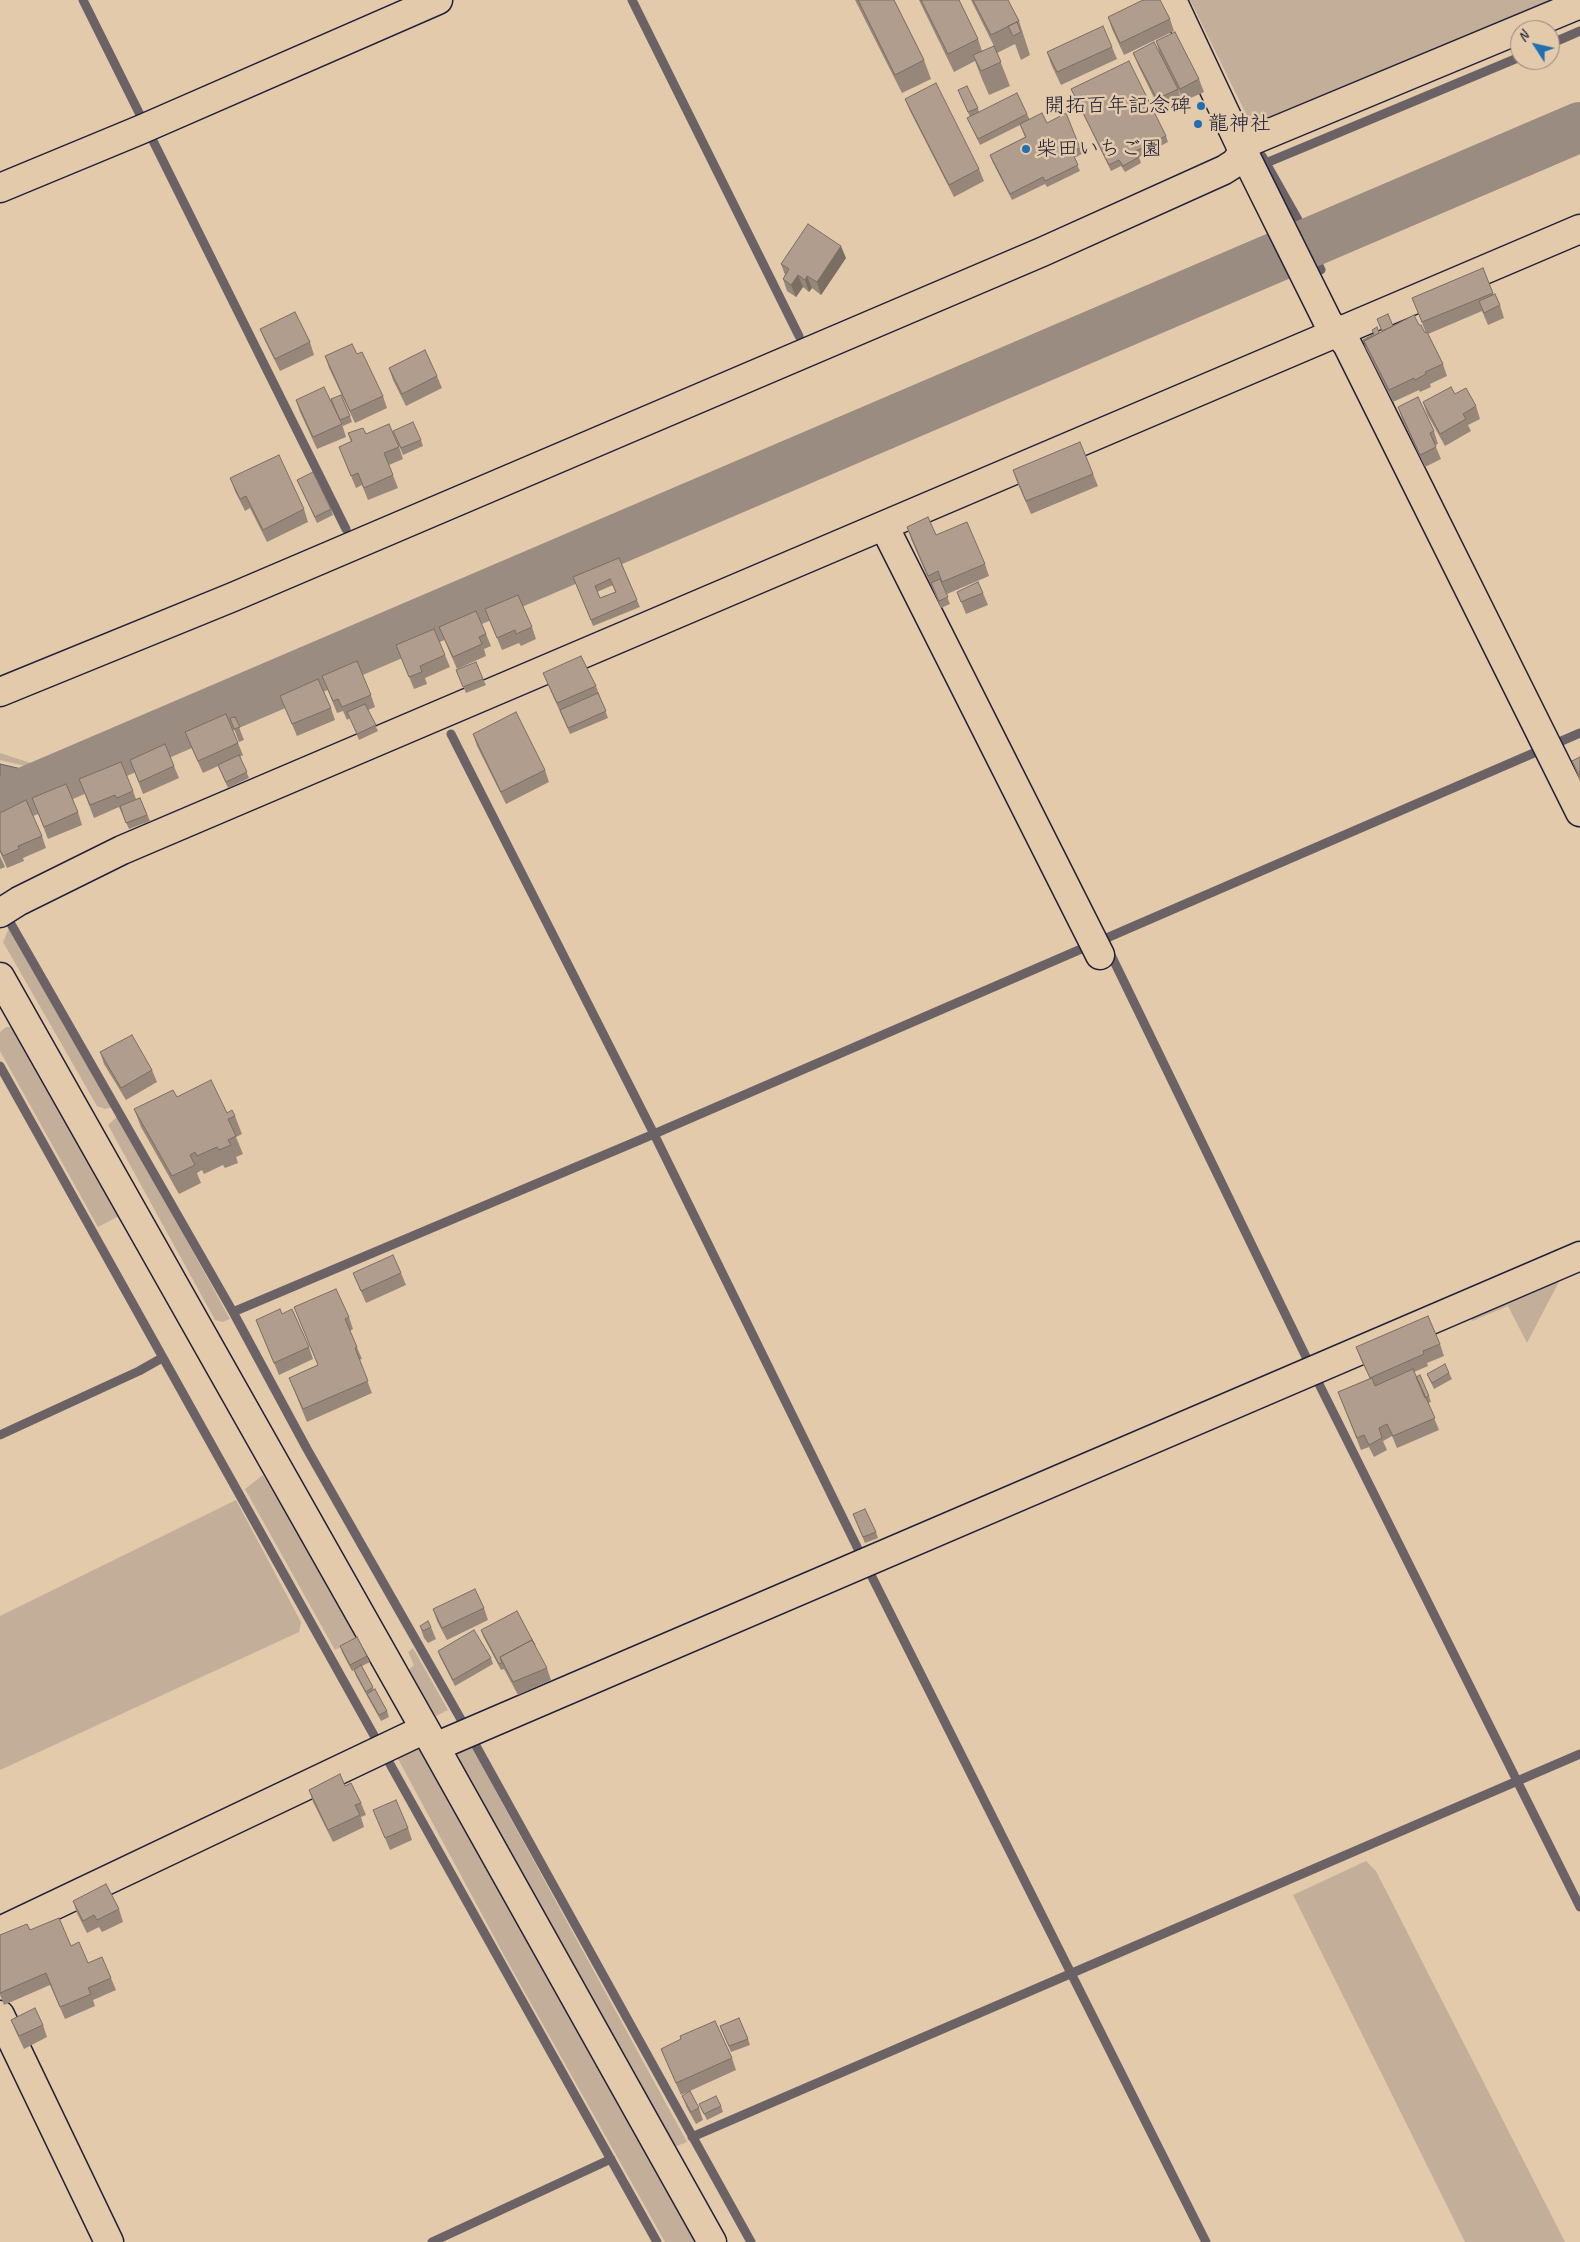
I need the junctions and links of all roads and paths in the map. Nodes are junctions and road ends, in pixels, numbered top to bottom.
1 (438, 0) edge
2 (1172, 0) edge
3 (1580, 4) edge
4 (1243, 152) junction
5 (0, 188) edge
6 (1580, 229) edge
7 (1346, 329) junction
8 (884, 526) junction
9 (0, 692) edge
10 (1580, 812) edge
11 (0, 913) edge
12 (1097, 948) dead end
13 (0, 977) edge
14 (1580, 1256) edge
15 (430, 1738) junction
16 (0, 1931) edge
17 (0, 2015) edge
18 (109, 2242) edge
19 (712, 2242) edge

1 - 5 street
2 - 4 street
3 - 4 street
4 - 7 street
4 - 9 street
6 - 7 street
7 - 8 street
7 - 10 street
8 - 11 street
8 - 12 street
13 - 15 street
14 - 15 street
15 - 16 street
15 - 19 street
17 - 18 street

